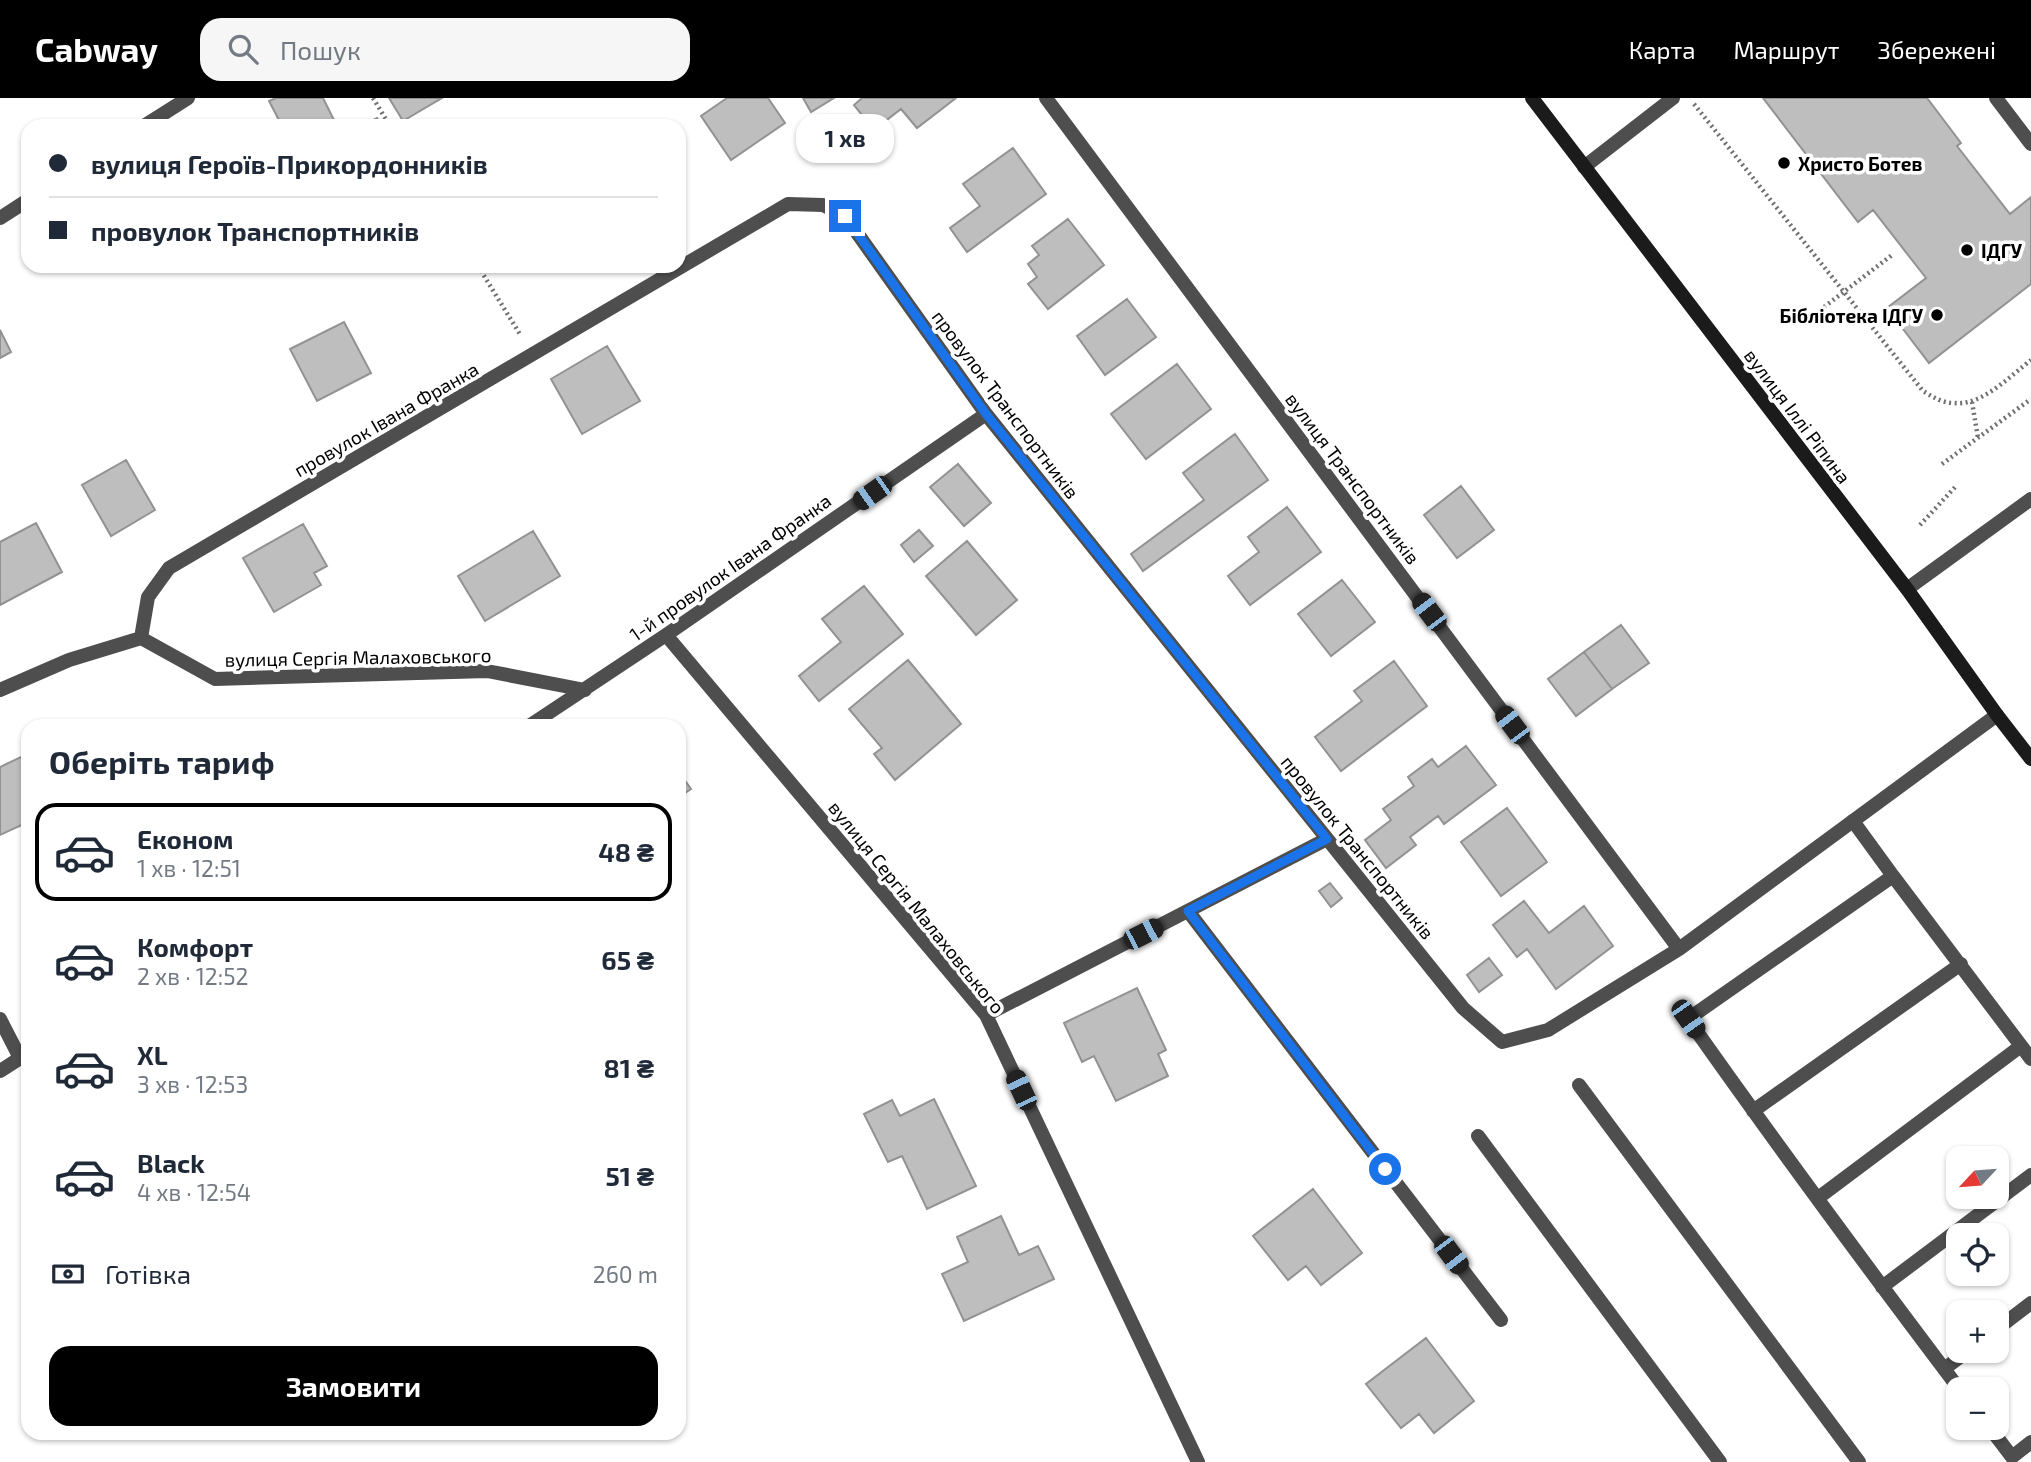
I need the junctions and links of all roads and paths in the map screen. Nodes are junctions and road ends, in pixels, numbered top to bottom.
1 (188, 98) edge
2 (373, 98) edge
3 (1045, 98) edge
4 (1532, 98) edge
5 (1673, 98) edge
6 (1689, 98) edge
7 (1996, 98) edge
8 (155, 119) edge
9 (386, 119) edge
10 (2031, 144) edge
11 (1584, 167) junction
12 (21, 204) edge
13 (823, 205) joint
14 (0, 218) edge
15 (1892, 255) dead end
16 (686, 264) edge
17 (482, 273) edge
18 (671, 273) edge
19 (1843, 293) junction
20 (1824, 307) dead end
21 (533, 355) junction
22 (2031, 360) edge
23 (2031, 399) edge
24 (1972, 401) junction
25 (986, 414) junction
26 (1978, 438) junction
27 (1942, 464) dead end
28 (1957, 485) dead end
29 (2031, 499) edge
30 (1920, 525) dead end
31 (1907, 589) junction
32 (666, 635) junction
33 (141, 638) junction
34 (0, 690) edge
35 (585, 690) junction
36 (1997, 715) junction
37 (540, 719) edge
38 (2031, 759) edge
39 (1853, 821) junction
40 (1327, 839) junction
41 (1893, 876) junction
42 (1188, 911) junction
43 (1679, 949) junction
44 (1961, 964) junction
45 (986, 1015) junction
46 (0, 1019) edge
47 (2021, 1046) junction
48 (21, 1050) edge
49 (21, 1057) edge
50 (2031, 1059) edge
51 (0, 1071) edge
52 (1579, 1084) dead end
53 (1753, 1111) junction
54 (1478, 1136) dead end
55 (2031, 1175) edge
56 (1818, 1198) junction
57 (1882, 1287) junction
58 (2031, 1303) edge
59 (1501, 1320) dead end
60 (2009, 1320) edge
61 (1952, 1363) edge
62 (1944, 1369) junction
63 (1950, 1377) edge
64 (1999, 1440) edge
65 (2031, 1442) edge
66 (1198, 1462) edge
67 (1720, 1462) edge
68 (1860, 1462) edge

1 - 8 street
2 - 9 path
3 - 43 street, вулиця Транспортників
4 - 11 main road, вулиця Іллі Ріпина
5 - 11 street
6 - 19 path
7 - 10 street
11 - 31 main road, вулиця Іллі Ріпина
12 - 14 street
13 - 16 street, провулок Івана Франка
13 - 25 street, провулок Транспортників
15 - 19 path
17 - 21 path
18 - 21 street, провулок Івана Франка
19 - 20 path
19 - 24 path
21 - 33 street, провулок Івана Франка
22 - 24 path
23 - 26 path
24 - 26 path
25 - 32 street, 1-й провулок Івана Франка
25 - 40 street, провулок Транспортників
26 - 27 path
28 - 30 path
29 - 31 street
31 - 36 main road, вулиця Іллі Ріпина
32 - 35 street, 1-й провулок Івана Франка
32 - 45 street, вулиця Сергія Малаховського
33 - 34 street
33 - 35 street, вулиця Сергія Малаховського
35 - 37 street, 1-й провулок Івана Франка
36 - 38 main road, вулиця Іллі Ріпина
36 - 39 street, провулок Транспортників
39 - 41 street
39 - 43 street, провулок Транспортників
40 - 42 street
40 - 43 street, провулок Транспортників
41 - 44 street
41 - 53 street
42 - 45 street
42 - 59 street
44 - 47 street
44 - 53 street
45 - 66 street, вулиця Сергія Малаховського
46 - 48 street
47 - 50 street
47 - 56 street
49 - 51 street
52 - 68 street
53 - 56 street
54 - 67 street
55 - 57 street
56 - 57 street
57 - 62 street
58 - 60 street
61 - 62 street
62 - 63 street
64 - 65 street

